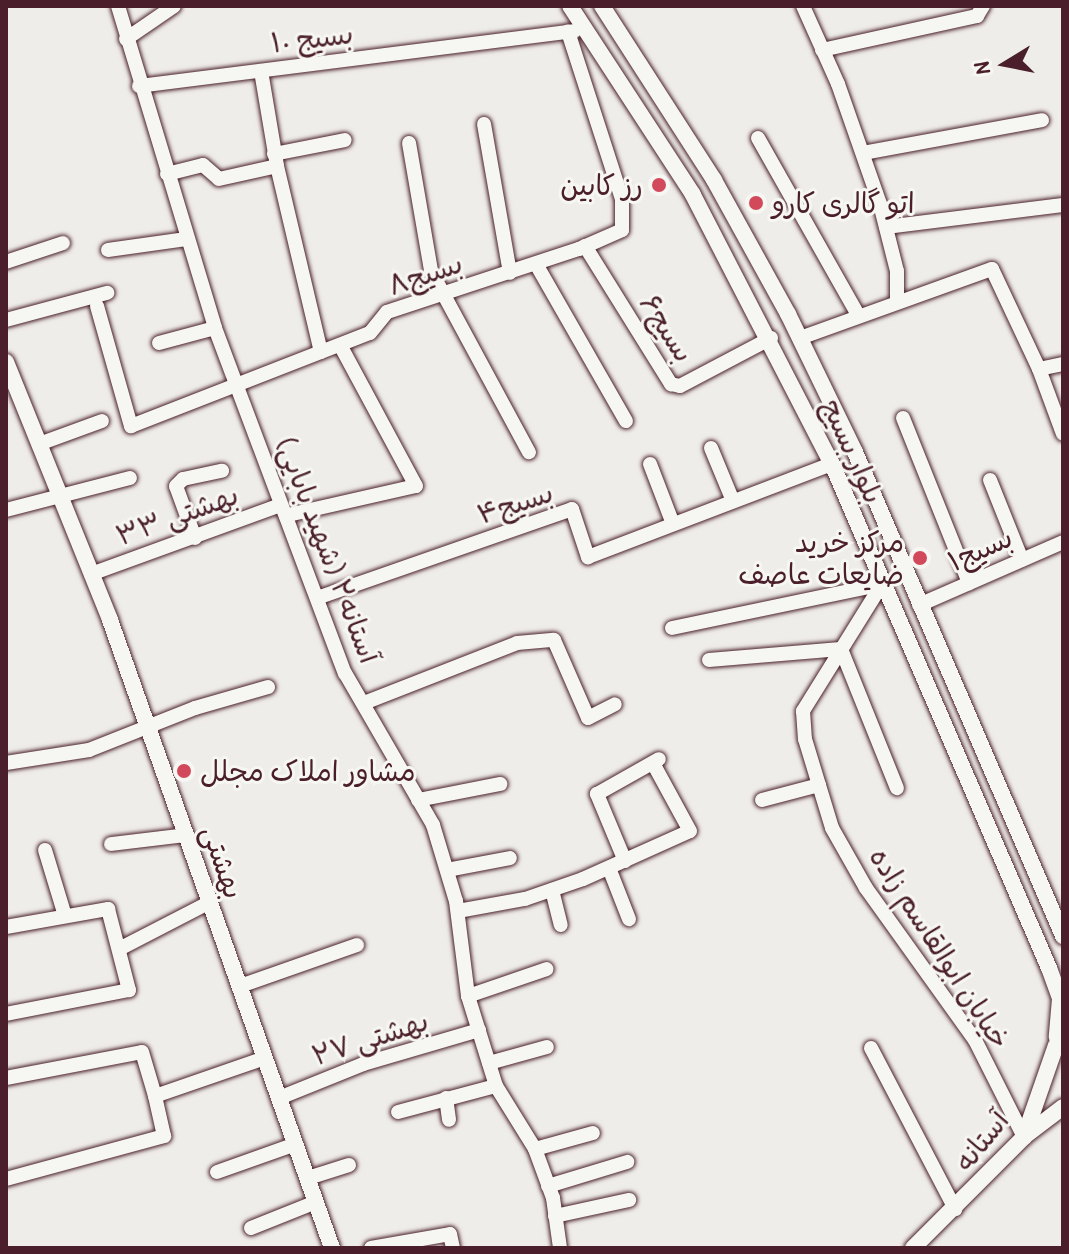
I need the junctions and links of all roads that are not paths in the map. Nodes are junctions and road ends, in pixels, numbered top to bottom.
1 (118, 6) edge
2 (174, 6) edge
3 (570, 6) edge
4 (803, 6) edge
5 (983, 6) edge
6 (606, 7) edge
7 (588, 30) junction
8 (568, 32) junction
9 (126, 39) junction
10 (822, 50) junction
11 (261, 71) junction
12 (139, 86) junction
13 (1042, 120) dead end
14 (484, 124) dead end
15 (758, 138) dead end
16 (345, 140) dead end
17 (409, 143) dead end
18 (863, 153) junction
19 (276, 160) junction
20 (167, 174) junction
21 (1063, 205) edge
22 (886, 227) junction
23 (186, 239) junction
24 (63, 243) dead end
25 (585, 246) junction
26 (108, 250) dead end
27 (6, 262) edge
28 (536, 264) junction
29 (510, 273) junction
30 (107, 293) dead end
31 (442, 295) junction
32 (897, 300) junction
33 (97, 306) dead end
34 (858, 315) junction
35 (6, 320) edge
36 (215, 328) junction
37 (771, 338) junction
38 (800, 338) junction
39 (159, 343) dead end
40 (340, 345) junction
41 (321, 352) junction
42 (6, 362) edge
43 (1063, 364) edge
44 (1039, 369) junction
45 (235, 385) junction
46 (11, 391) edge
47 (903, 418) dead end
48 (102, 421) dead end
49 (626, 421) dead end
50 (1063, 434) edge
51 (39, 444) junction
52 (711, 448) dead end
53 (529, 452) dead end
54 (650, 464) dead end
55 (832, 464) junction
56 (222, 471) dead end
57 (130, 478) dead end
58 (990, 480) dead end
59 (61, 499) junction
60 (733, 501) junction
61 (6, 510) edge
62 (284, 510) junction
63 (673, 524) junction
64 (195, 538) junction
65 (1063, 542) edge
66 (1022, 560) junction
67 (91, 574) junction
68 (969, 583) junction
69 (882, 584) junction
70 (317, 598) junction
71 (919, 605) junction
72 (672, 628) dead end
73 (841, 649) junction
74 (709, 660) dead end
75 (268, 687) dead end
76 (364, 703) junction
77 (615, 704) dead end
78 (147, 726) junction
79 (6, 763) edge
80 (500, 784) dead end
81 (819, 785) junction
82 (897, 788) dead end
83 (418, 800) junction
84 (762, 800) dead end
85 (186, 835) junction
86 (111, 844) dead end
87 (45, 850) dead end
88 (510, 858) dead end
89 (625, 861) junction
90 (609, 868) junction
91 (447, 870) junction
92 (552, 890) junction
93 (210, 902) junction
94 (458, 911) junction
95 (65, 916) junction
96 (629, 919) dead end
97 (561, 925) dead end
98 (6, 927) edge
99 (1063, 936) edge
100 (357, 945) dead end
101 (121, 948) junction
102 (547, 969) dead end
103 (240, 986) junction
104 (468, 996) junction
105 (6, 1014) edge
106 (479, 1030) junction
107 (1059, 1035) edge
108 (547, 1047) dead end
109 (871, 1048) dead end
110 (265, 1058) junction
111 (489, 1063) junction
112 (1063, 1072) edge
113 (6, 1078) edge
114 (496, 1086) junction
115 (155, 1096) junction
116 (279, 1098) junction
117 (446, 1098) junction
118 (1063, 1107) edge
119 (398, 1112) dead end
120 (449, 1120) dead end
121 (593, 1133) dead end
122 (1024, 1137) junction
123 (296, 1144) junction
124 (535, 1149) junction
125 (627, 1162) dead end
126 (349, 1165) dead end
127 (217, 1172) dead end
128 (308, 1178) junction
129 (6, 1179) edge
130 (548, 1186) junction
131 (629, 1200) dead end
132 (316, 1202) junction
133 (955, 1209) junction
134 (555, 1216) junction
135 (251, 1228) dead end
136 (332, 1248) edge
137 (371, 1248) edge
138 (453, 1248) edge
139 (560, 1248) edge
140 (913, 1248) edge

1 - 9 street, آستانه۲ (شهید بابایی)
2 - 9 street
3 - 7 main road, بلوار بسیج
4 - 10 street
5 - 10 street
6 - 38 main road, بلوار بسیج
7 - 8 street, بسیج ۱۰
7 - 37 main road, بلوار بسیج
8 - 11 street, بسیج ۱۰
8 - 25 street, بسیج۸
9 - 12 street, آستانه۲ (شهید بابایی)
10 - 18 street
11 - 12 street, بسیج ۱۰
11 - 19 street
12 - 20 street, آستانه۲ (شهید بابایی)
13 - 18 street
14 - 29 street
15 - 34 street
16 - 19 street
17 - 31 street
18 - 22 street
19 - 20 street
19 - 41 street
20 - 23 street, آستانه۲ (شهید بابایی)
21 - 22 street
22 - 32 street
23 - 26 street
23 - 36 street, آستانه۲ (شهید بابایی)
24 - 27 street
25 - 28 street, بسیج۸
25 - 37 street, بسیج۶
28 - 29 street, بسیج۸
28 - 49 street
29 - 31 street, بسیج۸
30 - 35 street
31 - 40 street, بسیج۸
31 - 53 street
32 - 34 street
32 - 44 street
33 - 45 street, بسیج۸
34 - 38 street
36 - 39 street
36 - 45 street, آستانه۲ (شهید بابایی)
37 - 55 main road, بلوار بسیج
38 - 71 main road, بلوار بسیج
40 - 41 street, بسیج۸
40 - 62 street, بهشتی ۳۳
41 - 45 street, بسیج۸
42 - 46 main road, بهشتی
43 - 44 street
44 - 50 street
45 - 62 street, آستانه۲ (شهید بابایی)
46 - 51 main road, بهشتی
47 - 68 street
48 - 51 street
51 - 59 main road, بهشتی
52 - 60 street
54 - 63 street
55 - 60 street, بسیج۴
55 - 69 main road, بلوار بسیج
56 - 64 street
57 - 59 street
58 - 66 street
59 - 61 street
59 - 67 main road, بهشتی
60 - 63 street, بسیج۴
62 - 64 street, بهشتی ۳۳
62 - 70 street, آستانه۲ (شهید بابایی)
63 - 70 street, بسیج۴
64 - 67 street, بهشتی ۳۳
65 - 66 street, بسیج۱
66 - 68 street, بسیج۱
67 - 78 main road, بهشتی
68 - 71 street, بسیج۱
69 - 72 street
69 - 73 street, خیابان ابوالقاسم زاده
69 - 107 main road, بلوار بسیج
70 - 76 street, آستانه۲ (شهید بابایی)
71 - 99 main road, بلوار بسیج
73 - 74 street
73 - 81 street, خیابان ابوالقاسم زاده
73 - 82 street
75 - 78 street
76 - 77 street
76 - 83 street, آستانه۲ (شهید بابایی)
78 - 79 street
78 - 85 main road, بهشتی
80 - 83 street
81 - 84 street
81 - 122 street, خیابان ابوالقاسم زاده
83 - 91 street, آستانه۲ (شهید بابایی)
85 - 86 street
85 - 93 main road, بهشتی
87 - 95 street
88 - 91 street
89 - 89 street
89 - 90 street
90 - 92 street
90 - 96 street
91 - 94 street, آستانه۲ (شهید بابایی)
92 - 94 street
92 - 97 street
93 - 101 street
93 - 103 main road, بهشتی
94 - 104 street, آستانه۲ (شهید بابایی)
95 - 98 street
95 - 101 street
100 - 103 street
101 - 105 street
102 - 104 street
103 - 110 main road, بهشتی
104 - 106 street, آستانه۲ (شهید بابایی)
106 - 111 street, آستانه۲ (شهید بابایی)
106 - 116 street, بهشتی ۲۷
107 - 112 main road
107 - 122 main road, آستانه
108 - 111 street
109 - 133 street
110 - 115 street
110 - 116 main road, بهشتی
111 - 114 street, آستانه۲ (شهید بابایی)
113 - 115 street
114 - 117 street
114 - 124 street, آستانه۲ (شهید بابایی)
115 - 129 street
116 - 123 main road, بهشتی
117 - 119 street
117 - 120 street
118 - 122 main road
121 - 124 street
122 - 133 main road, آستانه
123 - 127 street
123 - 128 main road, بهشتی
124 - 130 street, آستانه۲ (شهید بابایی)
125 - 130 street
126 - 128 street
128 - 132 main road, بهشتی
130 - 134 street, آستانه۲ (شهید بابایی)
131 - 134 street
132 - 135 street
132 - 136 main road, بهشتی
133 - 140 main road, آستانه
134 - 139 street, آستانه۲ (شهید بابایی)
137 - 138 street

